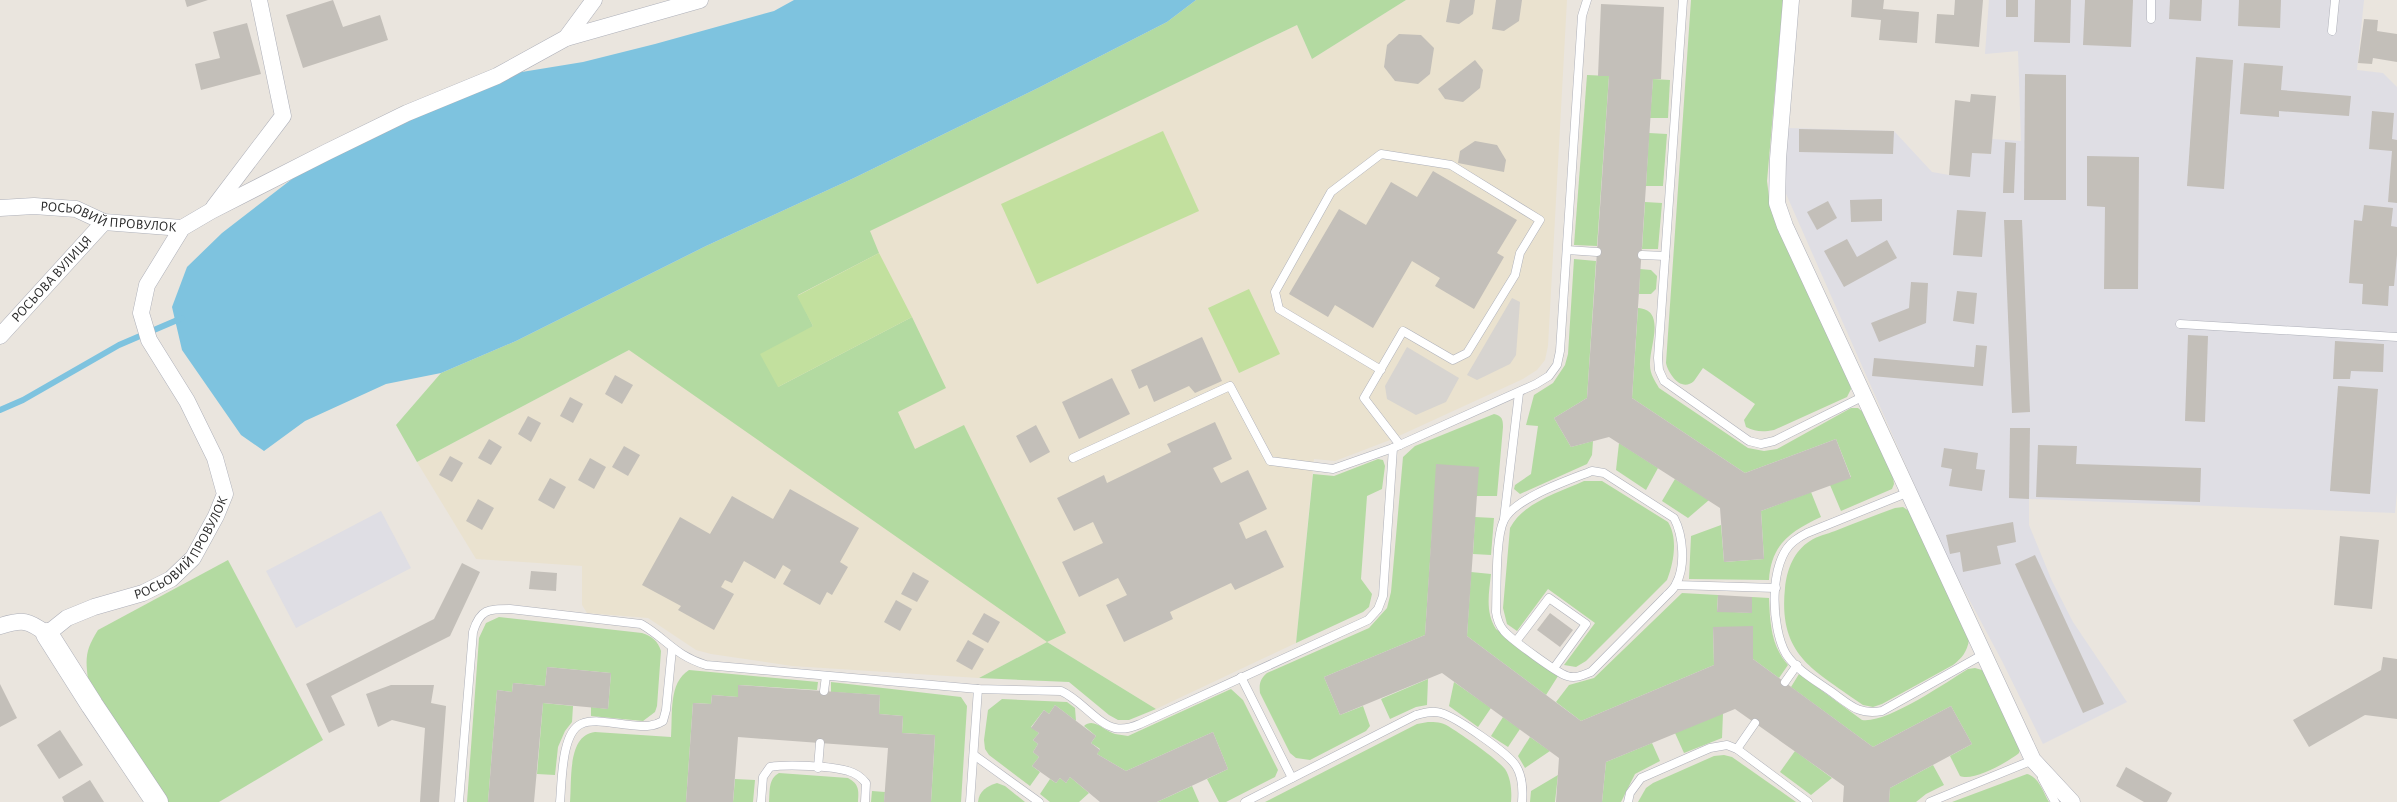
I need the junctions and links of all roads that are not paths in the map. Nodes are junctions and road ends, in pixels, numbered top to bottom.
1 (259, 0) edge
2 (594, 0) edge
3 (700, 0) edge
4 (1587, 0) edge
5 (1683, 0) edge
6 (1791, 0) edge
7 (2151, 0) edge
8 (2335, 0) edge
9 (2150, 19) dead end
10 (2332, 31) dead end
11 (566, 38) junction
12 (0, 208) edge
13 (211, 211) junction
14 (104, 222) junction
15 (182, 228) junction
16 (1567, 250) junction
17 (1597, 252) dead end
18 (1642, 255) dead end
19 (1665, 256) junction
20 (2180, 324) dead end
21 (0, 336) edge
22 (2397, 336) edge
23 (1381, 370) junction
24 (1519, 393) junction
25 (1864, 396) junction
26 (1397, 446) junction
27 (1073, 458) dead end
28 (1909, 492) junction
29 (1504, 519) junction
30 (1676, 585) junction
31 (1776, 588) junction
32 (0, 626) edge
33 (48, 634) junction
34 (1517, 640) junction
35 (672, 649) junction
36 (1984, 654) junction
37 (1797, 665) junction
38 (1554, 668) junction
39 (826, 676) junction
40 (1241, 677) junction
41 (1785, 682) dead end
42 (978, 689) junction
43 (824, 691) dead end
44 (1755, 723) dead end
45 (820, 743) dead end
46 (1737, 750) junction
47 (974, 755) junction
48 (2033, 760) junction
49 (818, 768) junction
50 (1292, 778) junction
51 (157, 802) edge
52 (459, 802) edge
53 (560, 802) edge
54 (761, 802) edge
55 (865, 802) edge
56 (970, 802) edge
57 (1038, 802) edge
58 (1245, 802) edge
59 (1522, 802) edge
60 (1628, 802) edge
61 (1808, 802) edge
62 (1930, 802) edge
63 (2055, 802) edge
64 (2072, 802) edge

1 - 13 street
2 - 11 street
3 - 11 street
4 - 16 lane
5 - 19 lane
6 - 25 street
7 - 9 lane
8 - 10 lane
11 - 13 street
12 - 14 street, РОСЬОВИЙ ПРОВУЛОК
13 - 15 street
14 - 15 street, РОСЬОВИЙ ПРОВУЛОК
14 - 21 street, РОСЬОВА ВУЛИЦЯ
15 - 33 street, РОСЬОВИЙ ПРОВУЛОК
16 - 17 lane
16 - 24 lane
18 - 19 lane
19 - 25 lane
20 - 22 lane
23 - 23 lane
23 - 26 lane
24 - 26 lane
24 - 29 lane
25 - 28 street
26 - 27 lane
26 - 40 lane
28 - 31 lane
28 - 36 street
29 - 30 lane
29 - 34 lane
30 - 31 lane
30 - 38 lane
31 - 37 lane
32 - 33 street
33 - 51 street
34 - 38 lane
34 - 38 lane
35 - 39 lane
35 - 52 lane
35 - 53 lane
36 - 37 lane
36 - 48 street
37 - 41 lane
39 - 42 lane
39 - 43 lane
40 - 42 lane
40 - 50 lane
42 - 47 lane
44 - 46 lane
45 - 49 lane
46 - 60 lane
46 - 61 lane
47 - 56 lane
47 - 57 lane
48 - 62 lane
48 - 63 lane
48 - 64 street
49 - 54 lane
49 - 55 lane
50 - 58 lane
50 - 59 lane

